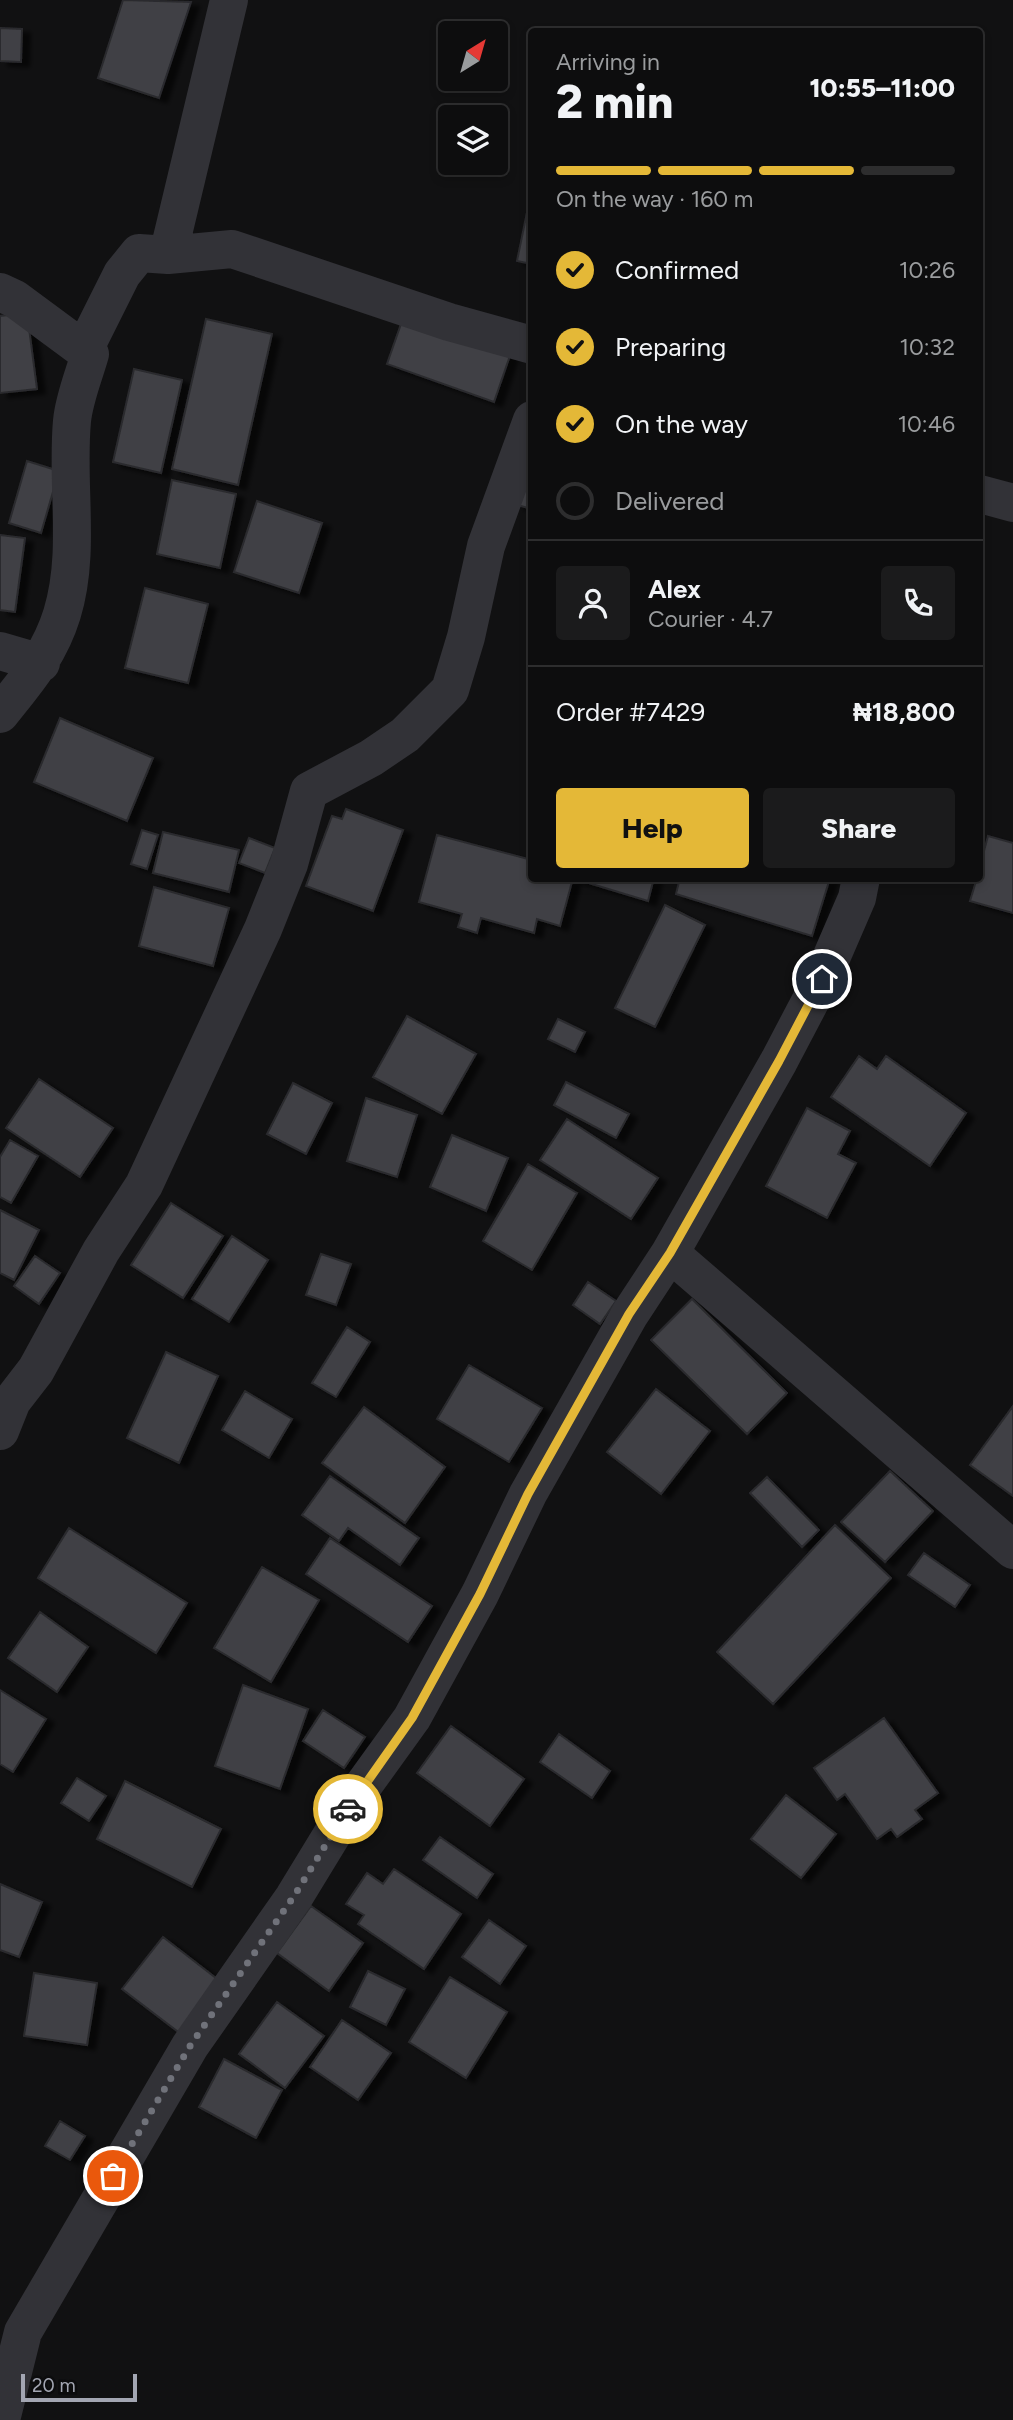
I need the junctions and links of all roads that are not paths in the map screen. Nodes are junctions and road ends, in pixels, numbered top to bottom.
1 (229, 0) edge
2 (168, 255) junction
3 (0, 292) edge
4 (528, 344) edge
5 (84, 350) junction
6 (528, 431) edge
7 (983, 495) edge
8 (1013, 503) edge
9 (0, 651) edge
10 (41, 663) junction
11 (0, 714) edge
12 (859, 882) edge
13 (670, 1253) junction
14 (0, 1431) edge
15 (1013, 1550) edge
16 (1, 2420) edge

1 - 2 street
2 - 4 street
2 - 5 street
3 - 5 street
5 - 10 street
6 - 14 street
7 - 8 street
9 - 10 street
10 - 11 street
12 - 13 street
13 - 15 street
13 - 16 street

